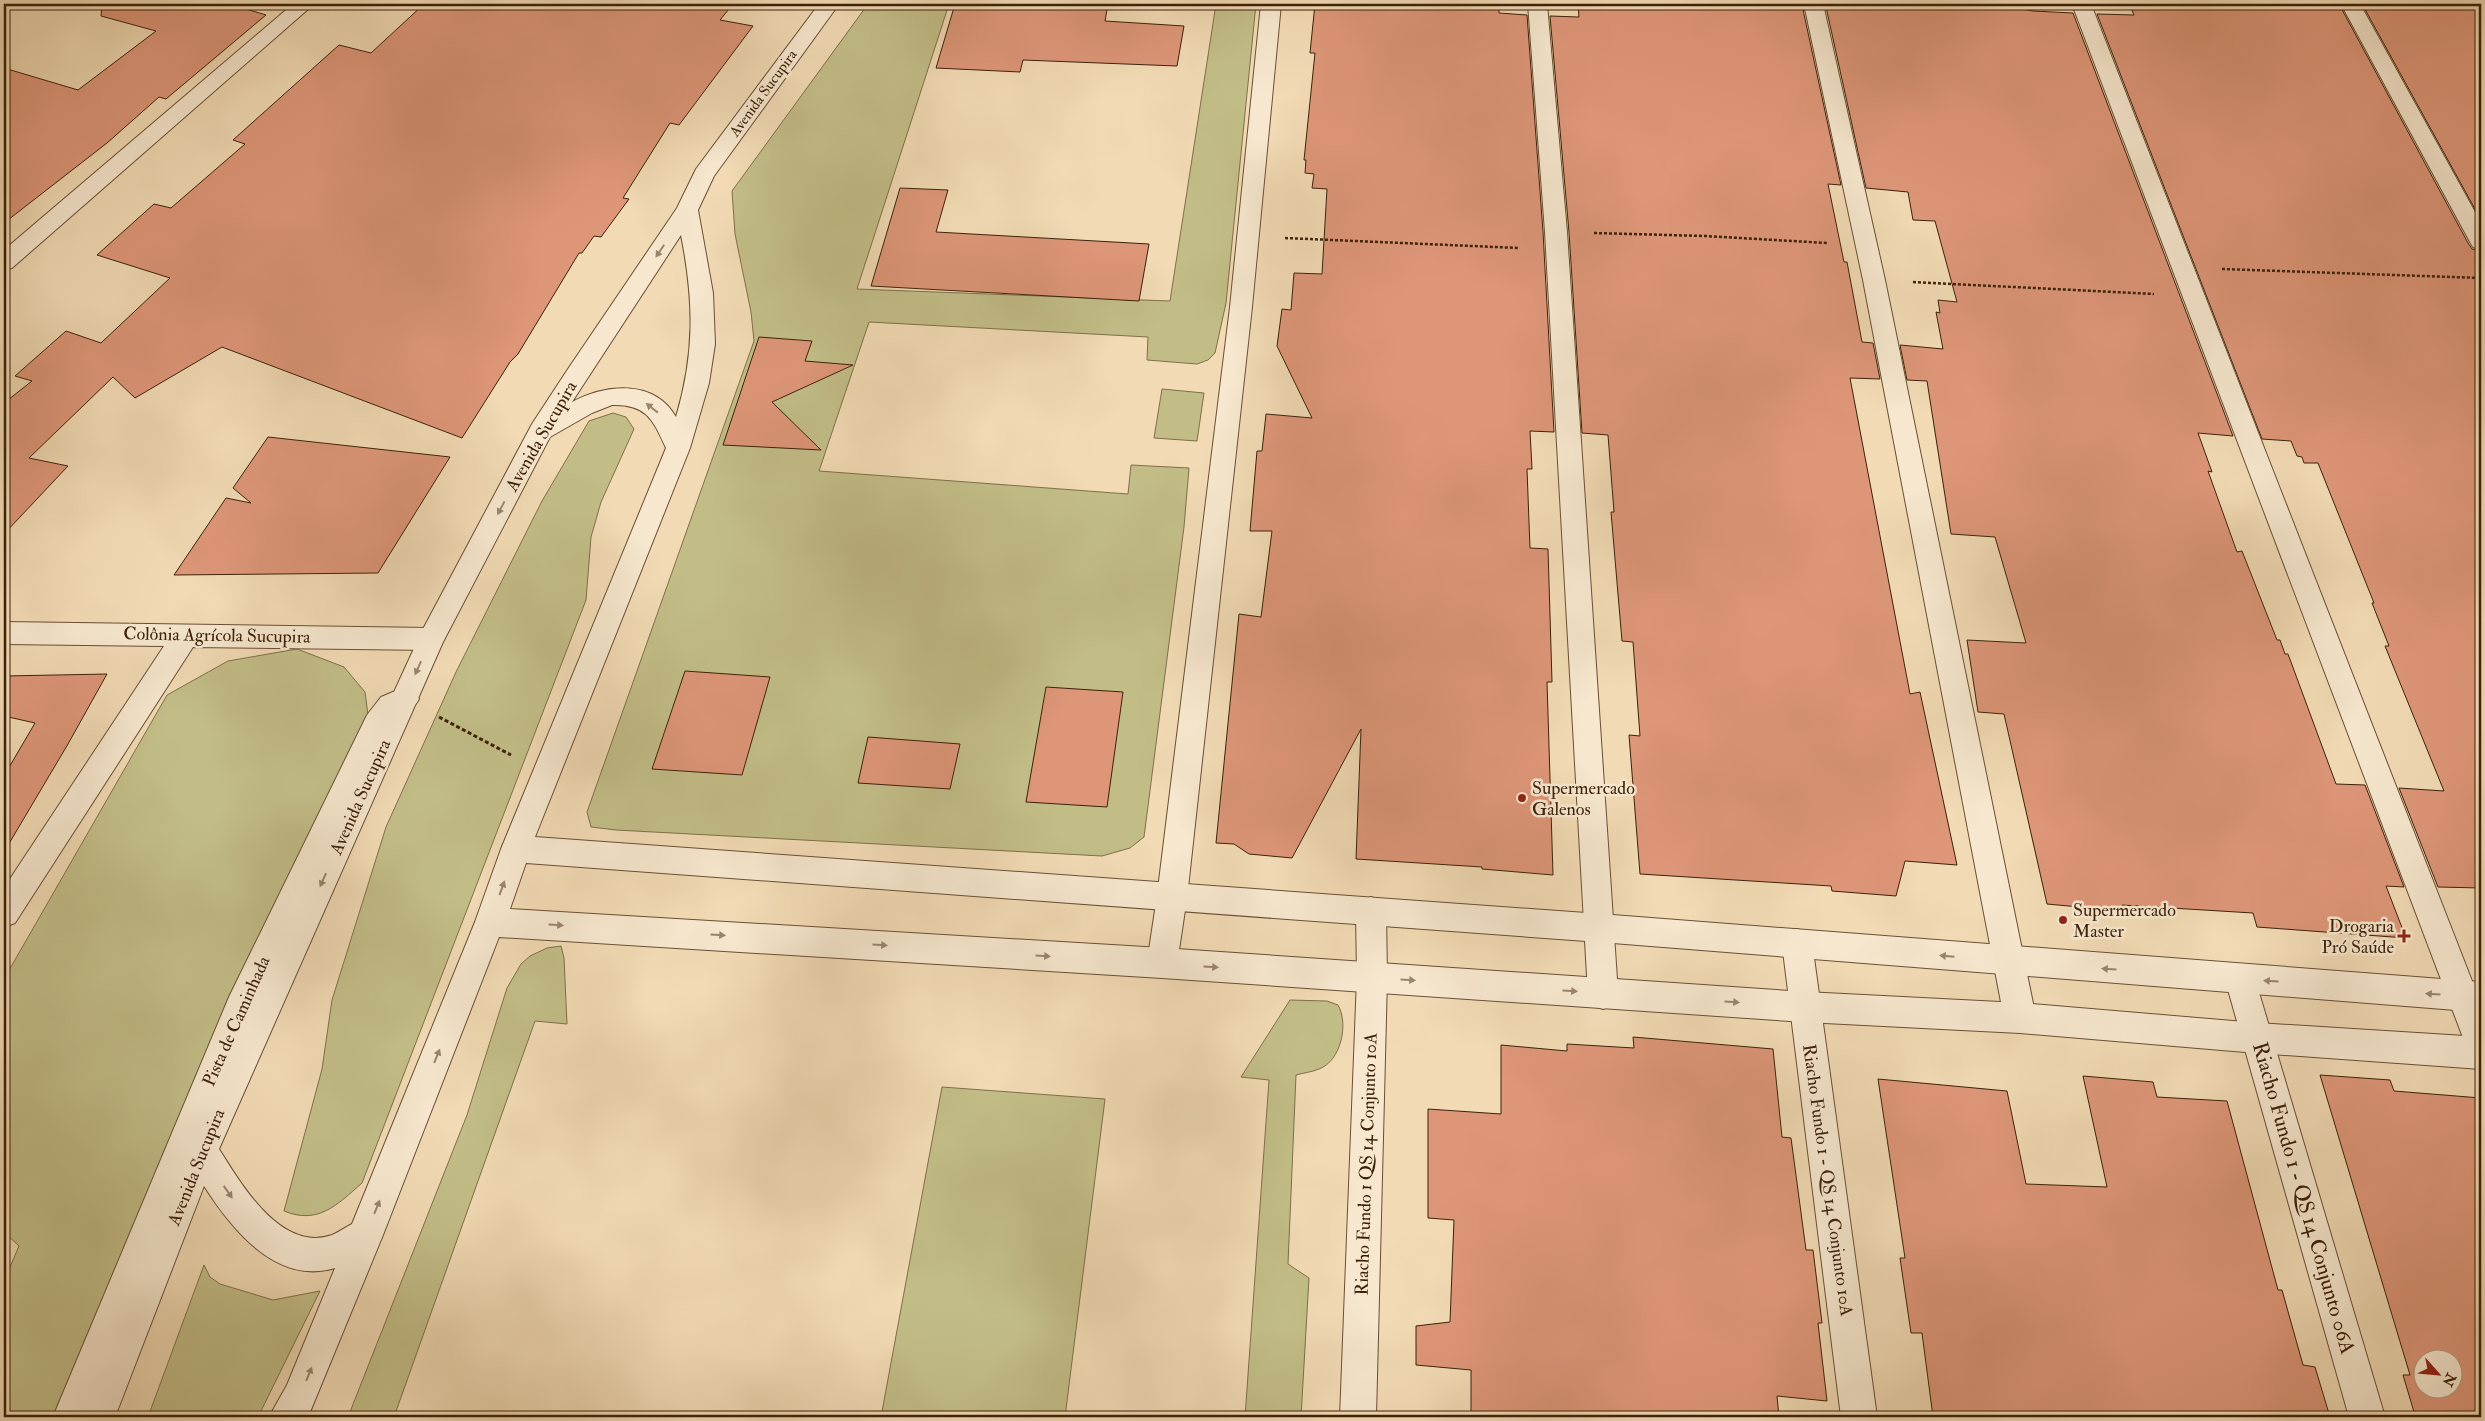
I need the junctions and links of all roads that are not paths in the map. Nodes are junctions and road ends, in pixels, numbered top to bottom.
1 (304, 4) edge
2 (829, 4) edge
3 (1271, 4) edge
4 (1537, 4) edge
5 (1813, 4) edge
6 (2081, 4) edge
7 (2350, 4) edge
8 (687, 210) junction
9 (2481, 242) edge
10 (4, 262) edge
11 (541, 431) junction
12 (678, 448) junction
13 (4, 633) edge
14 (187, 634) junction
15 (431, 638) junction
16 (404, 698) junction
17 (516, 849) junction
18 (1172, 897) junction
19 (1371, 910) junction
20 (4, 913) edge
21 (490, 922) junction
22 (1600, 928) junction
23 (1797, 943) junction
24 (2008, 961) junction
25 (1162, 964) junction
26 (1372, 978) junction
27 (2240, 979) junction
28 (1603, 994) junction
29 (2472, 997) edge
30 (1805, 1007) junction
31 (2020, 1018) junction
32 (2257, 1038) junction
33 (2481, 1043) edge
34 (2481, 1053) edge
35 (201, 1152) junction
36 (366, 1235) junction
37 (71, 1417) edge
38 (97, 1417) edge
39 (287, 1417) edge
40 (1358, 1417) edge
41 (1860, 1417) edge
42 (2367, 1417) edge

1 - 10 street
2 - 8 street, Avenida Sucupira
3 - 18 street
4 - 22 street
5 - 24 street
6 - 29 street
7 - 9 street
8 -> 11 street, Avenida Sucupira
8 - 12 street
12 -> 11 street
11 -> 15 street, Avenida Sucupira
12 - 17 street
13 - 14 street, Colônia Agrícola Sucupira
14 - 15 street, Colônia Agrícola Sucupira
14 - 20 street
15 -> 16 street, Avenida Sucupira
16 -> 35 street, Avenida Sucupira
16 - 37 street, Pista de Caminhada
17 - 18 street
21 -> 17 street
18 - 19 street
18 - 25 street
19 - 22 street
19 - 26 street, Riacho Fundo 1 QS 14 Conjunto 10A
21 -> 25 street
36 -> 21 street
22 - 23 street
22 - 28 street
24 -> 23 street
23 - 30 street, Riacho Fundo 1 - QS 14 Conjunto 10A
27 -> 24 street
24 - 31 street
25 -> 26 street
26 -> 28 street
26 - 40 street, Riacho Fundo 1 QS 14 Conjunto 10A
29 -> 27 street
27 - 32 street, Riacho Fundo 1 - QS 14 Conjunto 06A
28 -> 30 street
29 - 33 street
30 - 31 street
30 - 41 street, Riacho Fundo 1 - QS 14 Conjunto 10A
31 - 32 street
32 - 34 street
32 - 42 street, Riacho Fundo 1 - QS 14 Conjunto 06A
35 -> 36 street
35 - 38 street, Avenida Sucupira
39 -> 36 street

